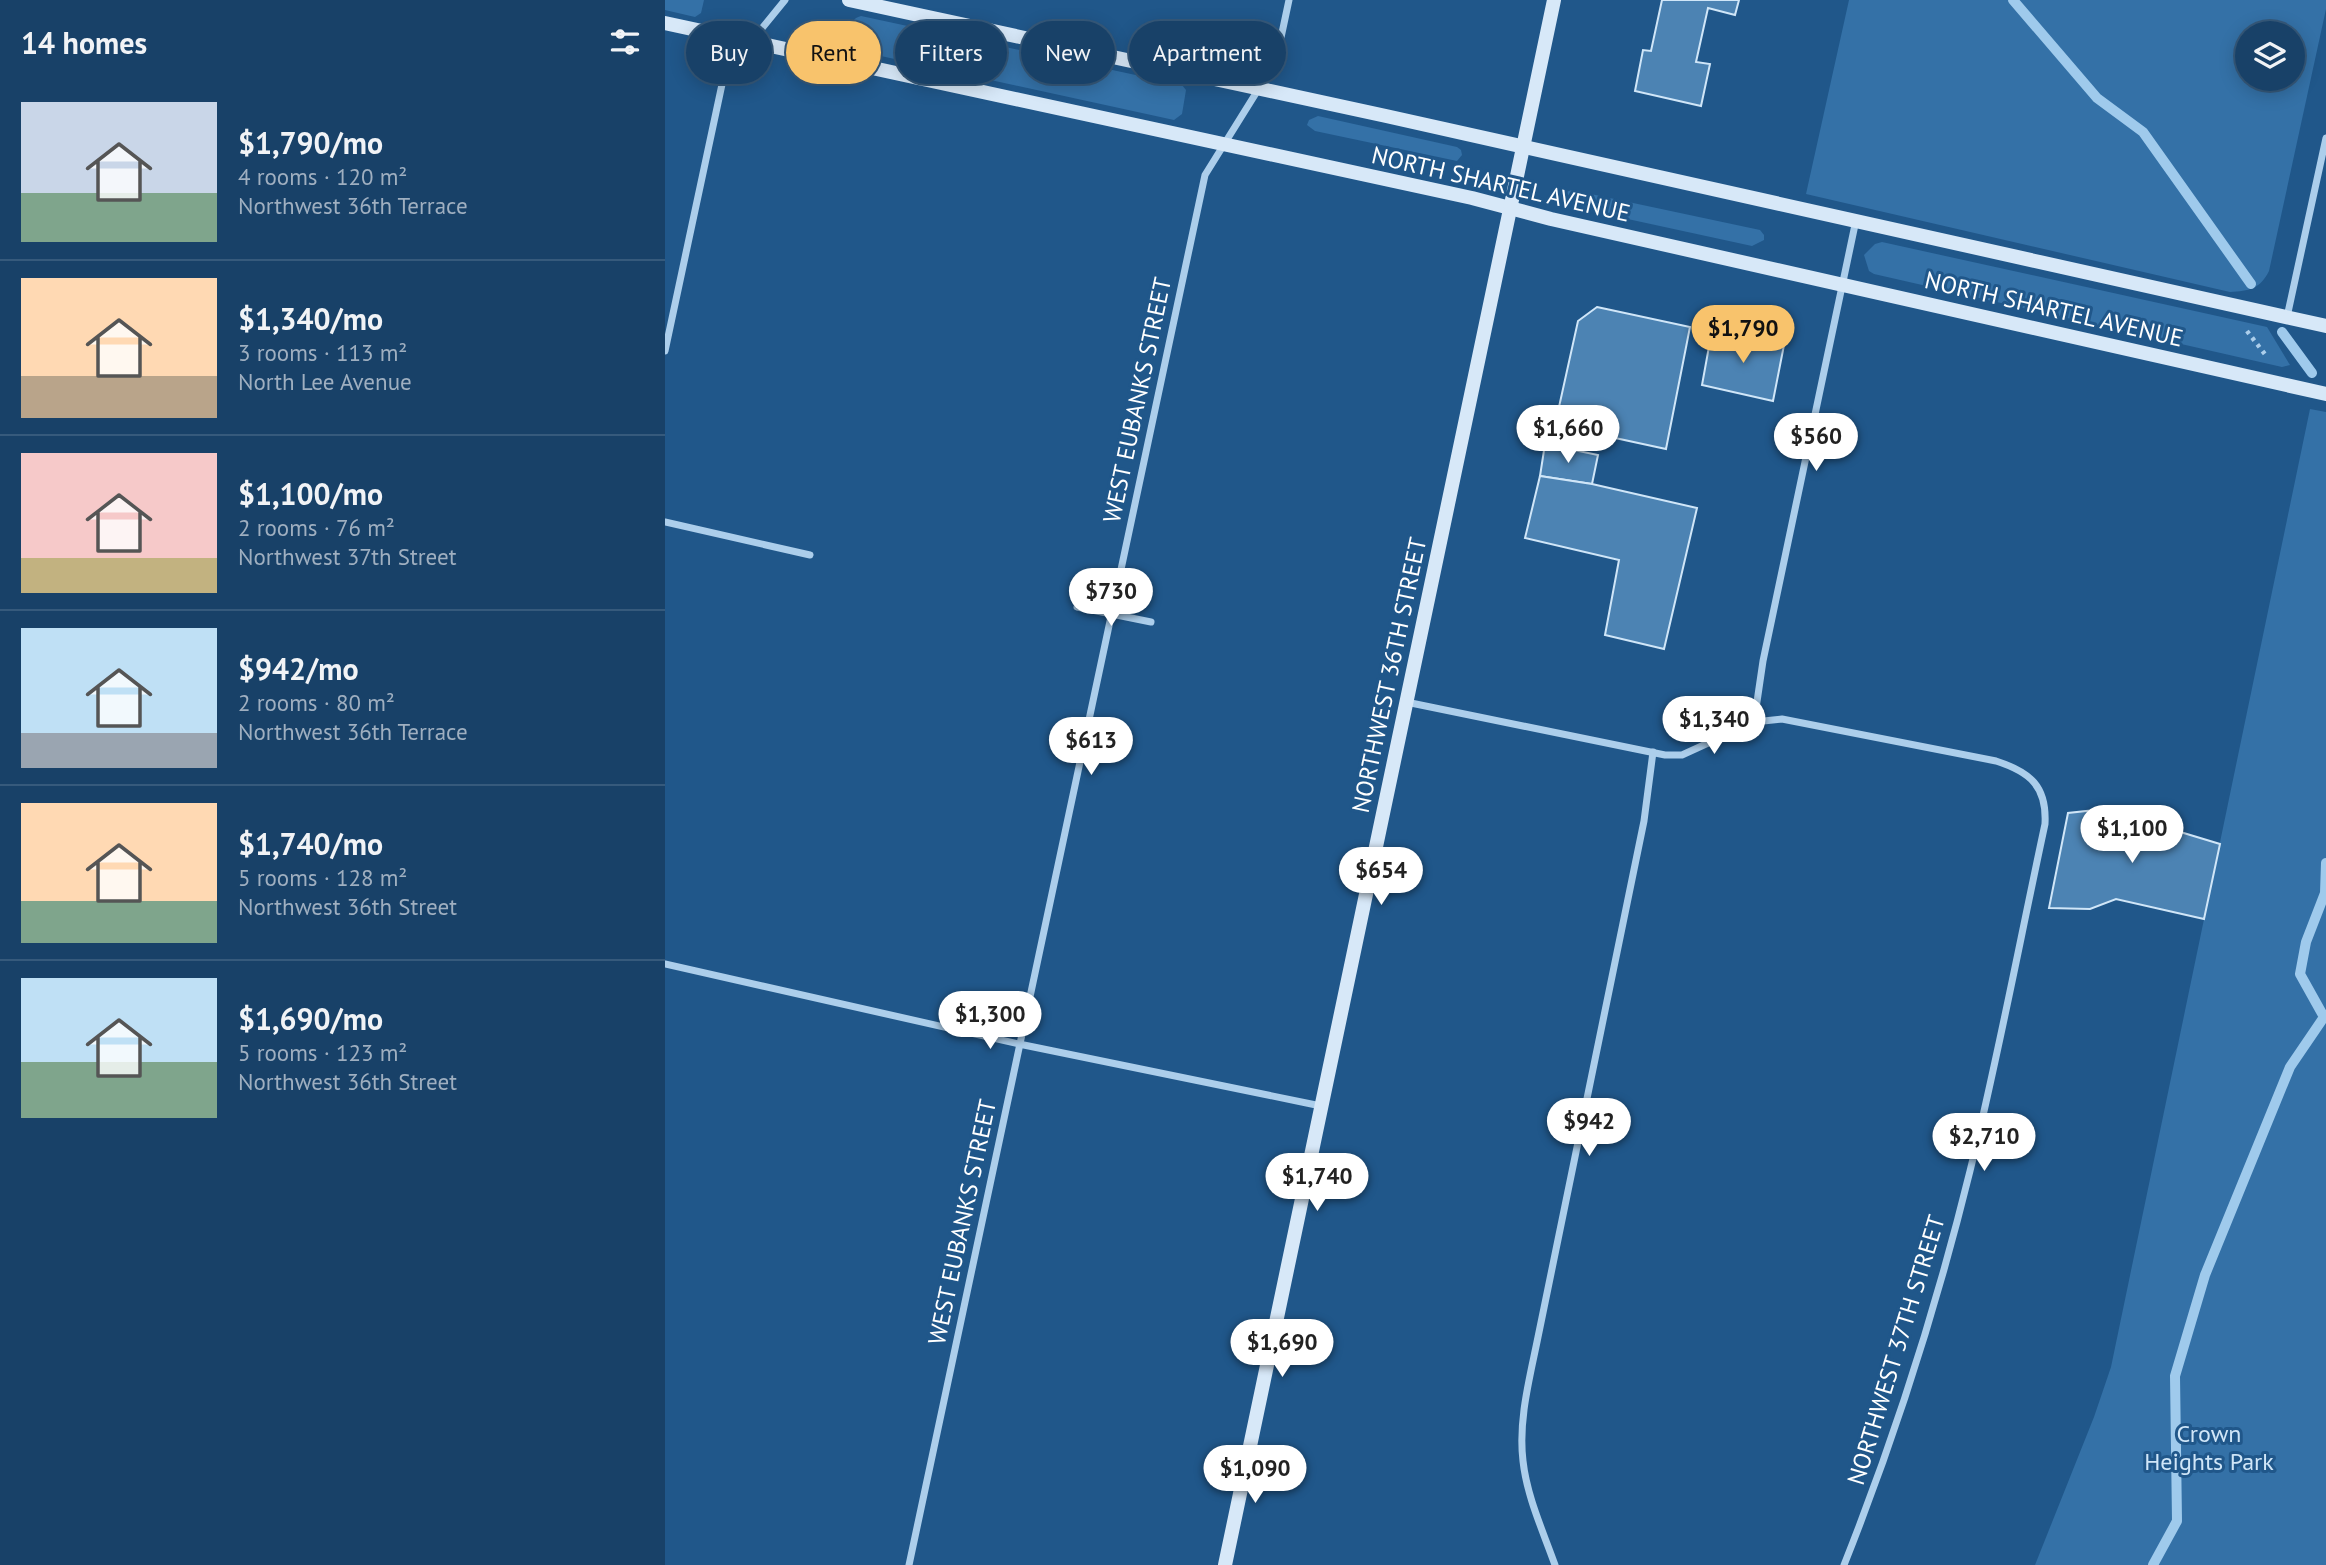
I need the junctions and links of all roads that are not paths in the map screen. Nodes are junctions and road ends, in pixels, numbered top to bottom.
1 (785, 0) edge
2 (849, 0) edge
3 (1289, 0) edge
4 (1554, 0) edge
5 (768, 21) edge
6 (665, 23) edge
7 (686, 28) edge
8 (772, 47) edge
9 (722, 84) edge
10 (1259, 89) junction
11 (2326, 138) edge
12 (1223, 146) junction
13 (1523, 147) junction
14 (1510, 208) junction
15 (1856, 220) junction
16 (1841, 284) junction
17 (2287, 317) junction
18 (2321, 324) edge
19 (665, 351) edge
20 (2326, 394) edge
21 (665, 522) edge
22 (810, 555) dead end
23 (1077, 607) dead end
24 (1112, 614) junction
25 (1151, 622) dead end
26 (1406, 702) junction
27 (1753, 722) junction
28 (1653, 752) junction
29 (665, 964) edge
30 (1019, 1044) junction
31 (1322, 1106) junction
32 (909, 1565) edge
33 (1225, 1565) edge
34 (1555, 1565) edge
35 (1844, 1565) edge

1 - 5 street
2 - 10 street, NORTH SHARTEL AVENUE
3 - 10 street, WEST EUBANKS STREET
4 - 13 street, NORTHWEST 36TH STREET
6 - 7 street, NORTH SHARTEL AVENUE
8 - 12 street, NORTH SHARTEL AVENUE
9 - 19 street
10 - 12 street, WEST EUBANKS STREET
10 - 13 street, NORTH SHARTEL AVENUE
11 - 17 street
12 - 14 street, NORTH SHARTEL AVENUE
12 - 24 street, WEST EUBANKS STREET
13 - 14 street, NORTHWEST 36TH STREET
13 - 15 street, NORTH SHARTEL AVENUE
14 - 16 street, NORTH SHARTEL AVENUE
14 - 26 street, NORTHWEST 36TH STREET
15 - 16 street
15 - 17 street, NORTH SHARTEL AVENUE
16 - 20 street, NORTH SHARTEL AVENUE
16 - 27 street
17 - 18 street, NORTH SHARTEL AVENUE
21 - 22 street
23 - 24 street
24 - 25 street
24 - 30 street, WEST EUBANKS STREET
26 - 28 street
26 - 31 street, NORTHWEST 36TH STREET
27 - 28 street
27 - 35 street, NORTHWEST 37TH STREET
28 - 34 street
29 - 30 street
30 - 31 street
30 - 32 street, WEST EUBANKS STREET
31 - 33 street, NORTHWEST 36TH STREET

